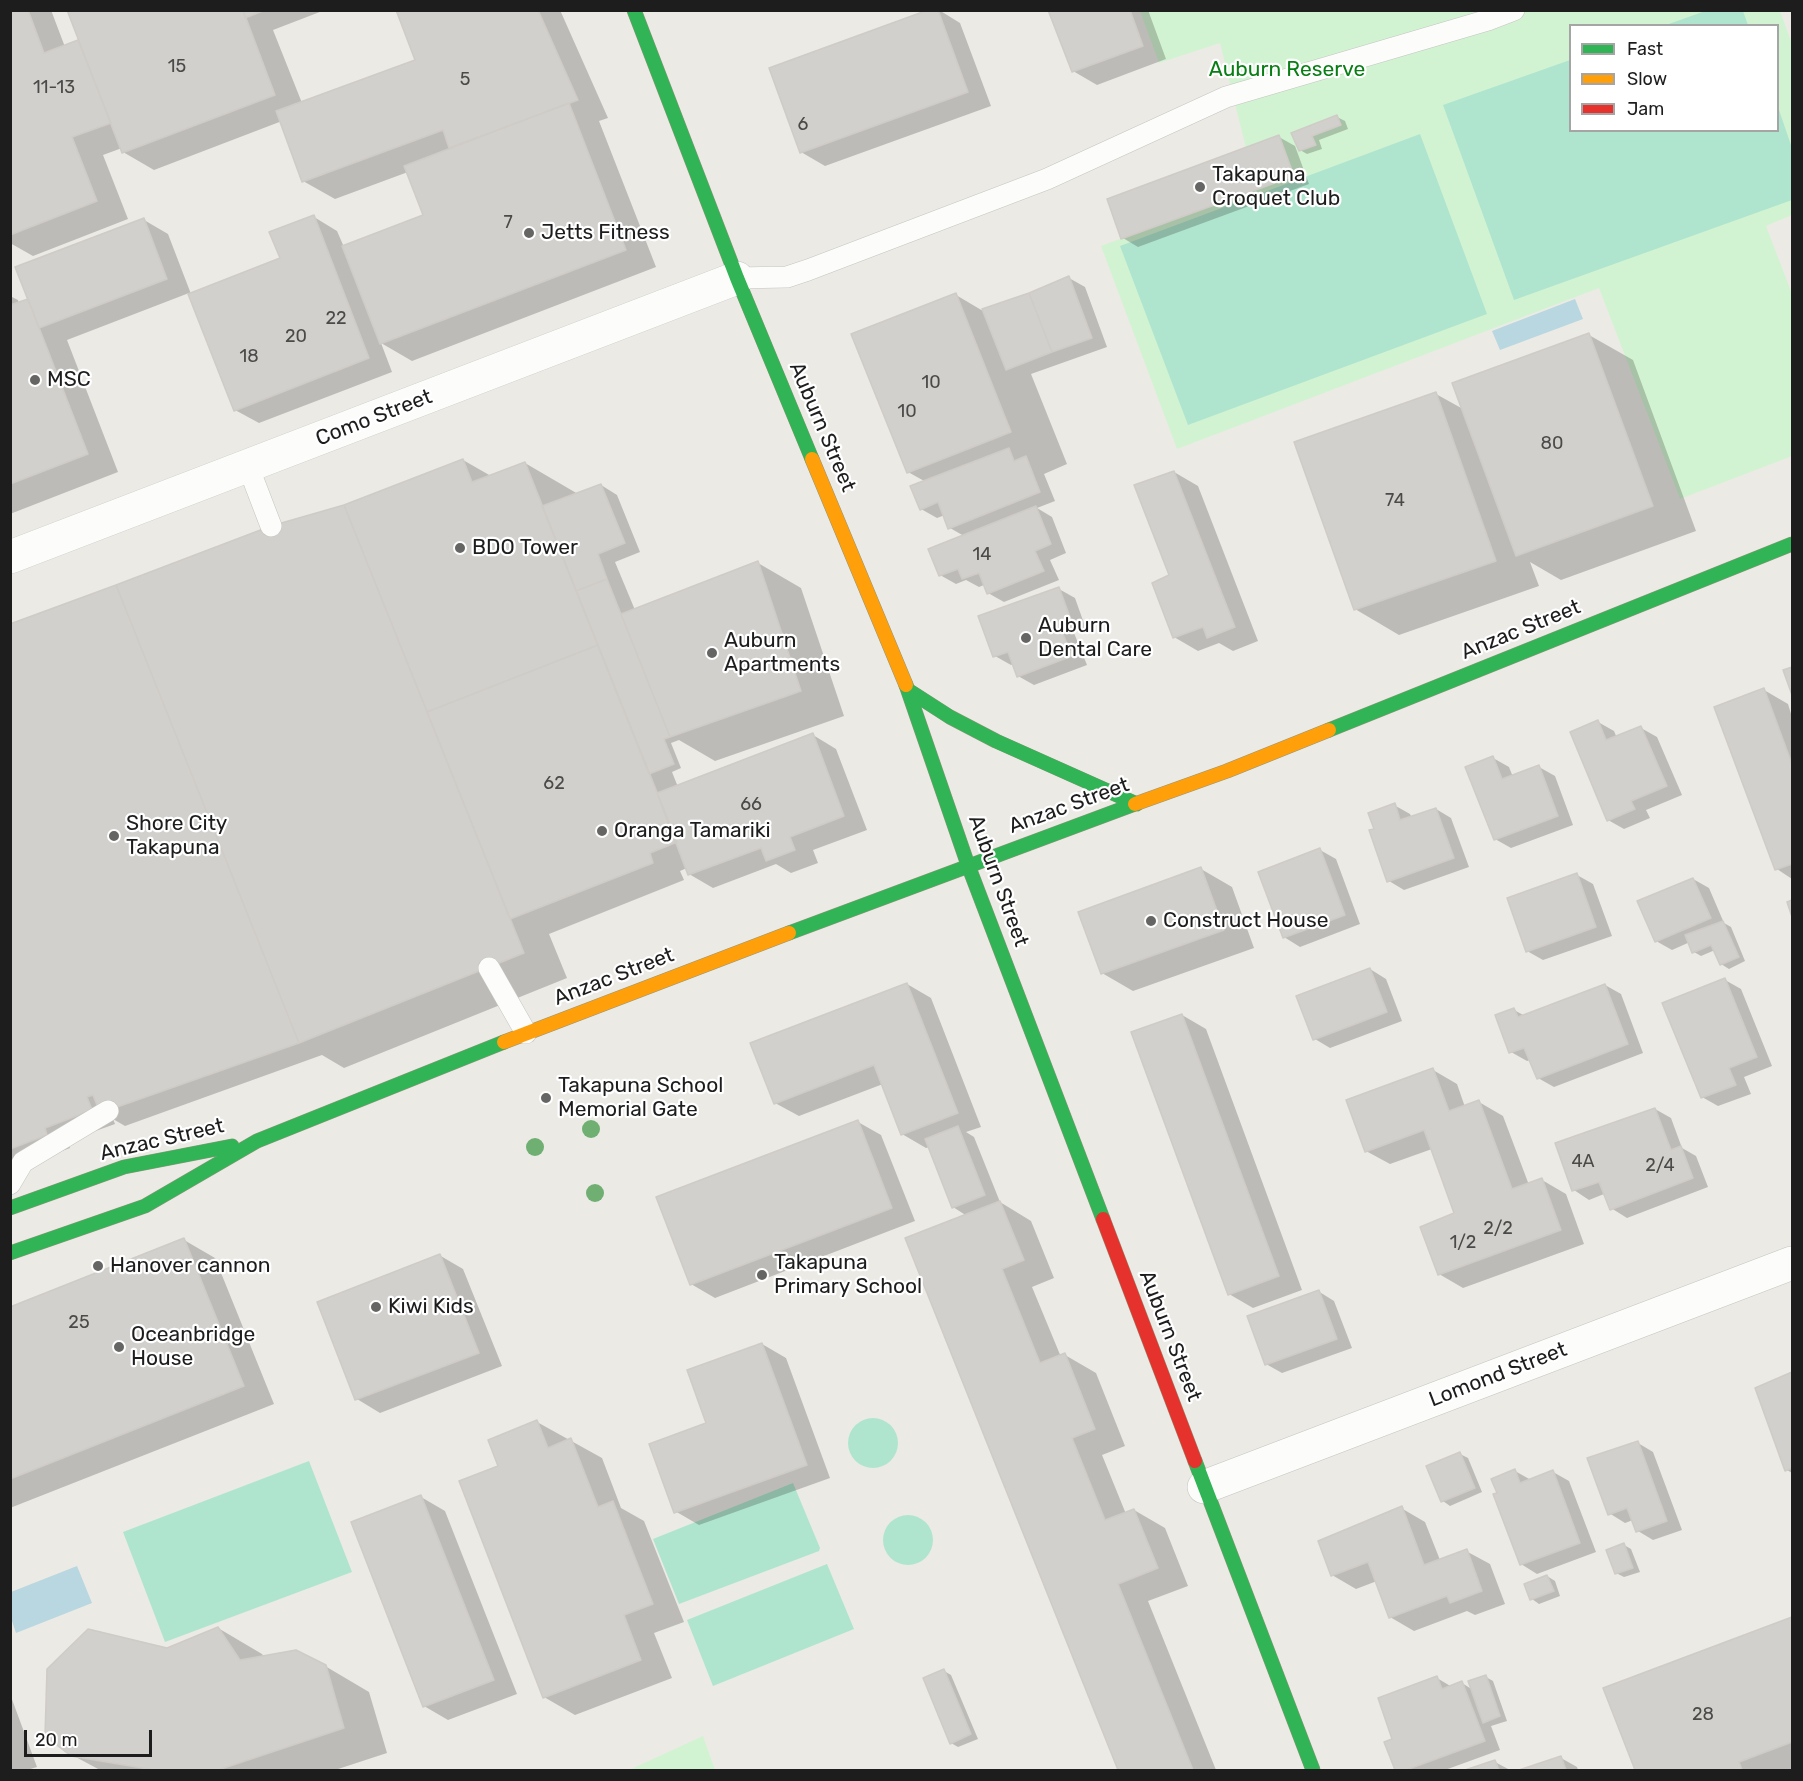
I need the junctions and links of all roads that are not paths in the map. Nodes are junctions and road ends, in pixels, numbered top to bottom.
1 (634, 10) edge
2 (1514, 10) edge
3 (737, 278) junction
4 (248, 466) junction
5 (271, 526) dead end
6 (1792, 544) edge
7 (10, 557) edge
8 (908, 690) junction
9 (1137, 804) junction
10 (968, 865) junction
11 (489, 968) dead end
12 (526, 1033) junction
13 (108, 1111) dead end
14 (257, 1141) junction
15 (10, 1184) edge
16 (10, 1208) edge
17 (10, 1253) edge
18 (1792, 1263) edge
19 (1204, 1487) junction
20 (1313, 1770) edge

1 - 3 main road, Auburn Street
2 - 3 lane
3 - 4 street, Como Street
3 - 8 main road, Auburn Street
4 - 5 lane
4 - 7 street, Como Street
6 - 9 main road, Anzac Street
8 - 9 main road
8 - 10 main road, Auburn Street
9 - 10 main road, Anzac Street
10 - 12 main road, Anzac Street
10 - 19 main road, Auburn Street
11 - 12 lane
12 - 14 main road, Anzac Street
13 - 15 lane
14 - 16 main road, Anzac Street
14 - 17 main road, Anzac Street
18 - 19 street, Lomond Street
19 - 20 main road, Auburn Street

